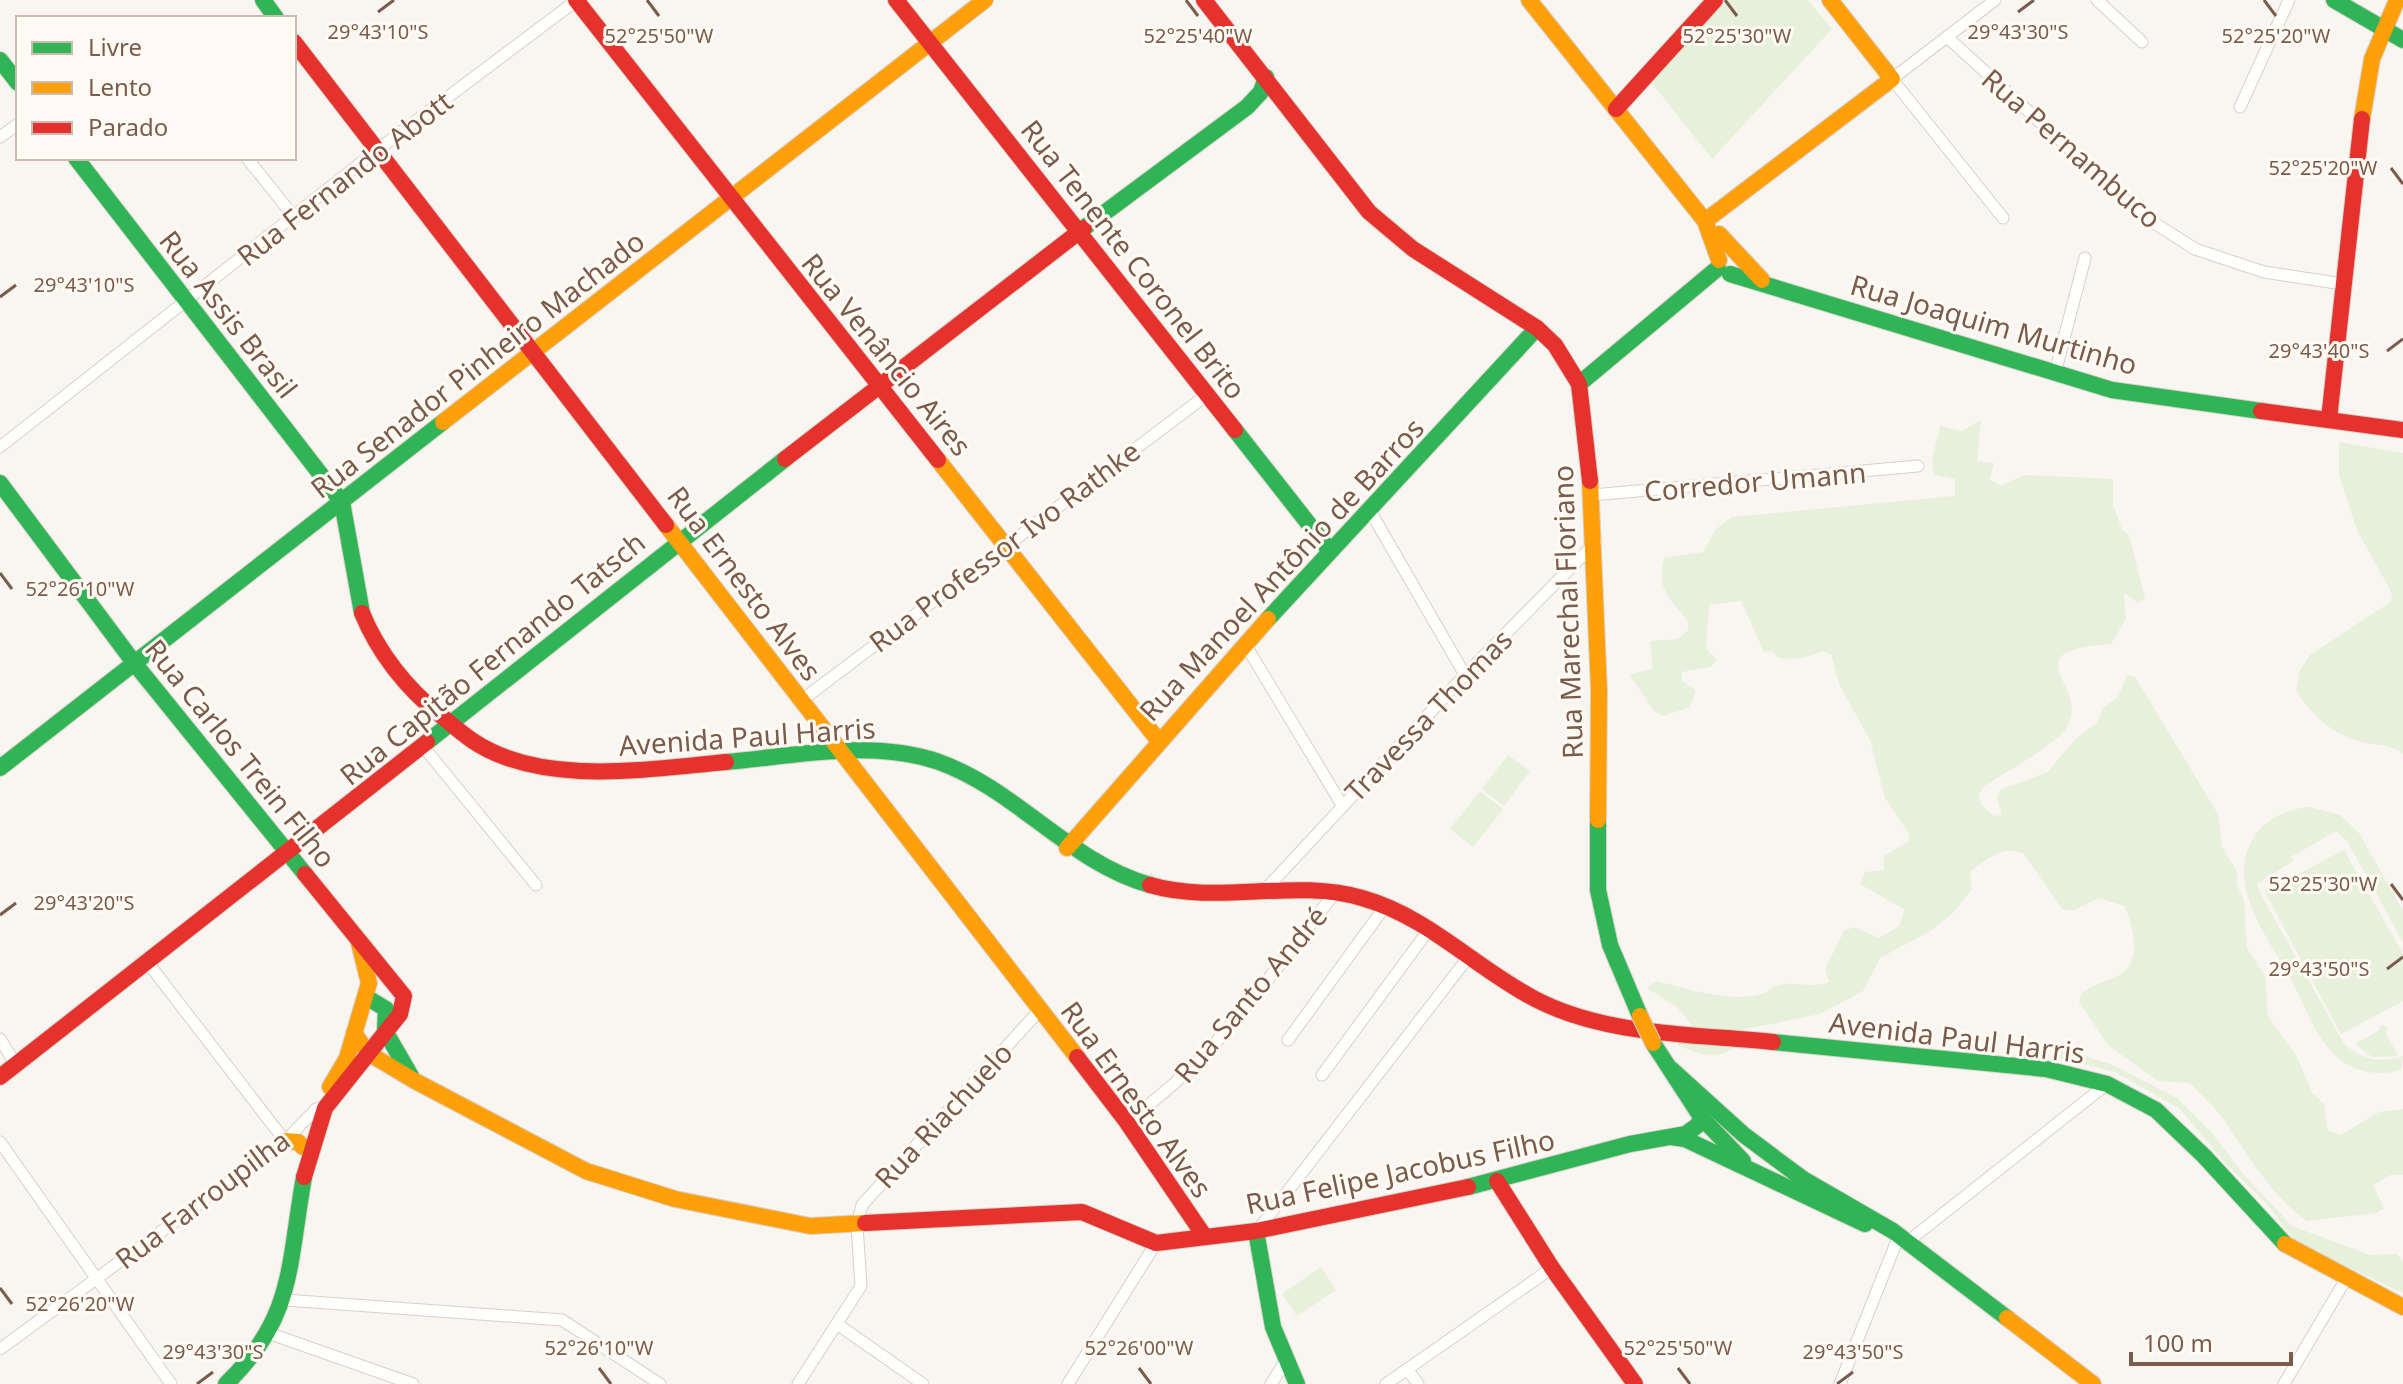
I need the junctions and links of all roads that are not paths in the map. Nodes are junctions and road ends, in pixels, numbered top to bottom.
1 (577, 0) edge
2 (896, 0) edge
3 (985, 0) edge
4 (1204, 0) edge
5 (1529, 0) edge
6 (1715, 0) edge
7 (1830, 0) edge
8 (1995, 0) edge
9 (2097, 0) edge
10 (2289, 0) edge
11 (2334, 0) edge
12 (2397, 0) edge
13 (2383, 31) junction
14 (1947, 37) junction
15 (2403, 40) edge
16 (2142, 42) dead end
17 (930, 43) junction
18 (296, 45) edge
19 (0, 60) edge
20 (1266, 77) junction
21 (1892, 79) junction
22 (16, 80) edge
23 (1282, 99) junction
24 (1247, 107) junction
25 (2240, 107) dead end
26 (1616, 109) junction
27 (376, 151) junction
28 (78, 160) edge
29 (249, 160) edge
30 (731, 199) junction
31 (1719, 211) junction
32 (294, 217) junction
33 (2003, 218) dead end
34 (1705, 221) junction
35 (1078, 231) junction
36 (1719, 234) junction
37 (2085, 258) dead end
38 (1726, 266) junction
39 (1760, 280) junction
40 (2343, 284) junction
41 (185, 302) junction
42 (1537, 328) junction
43 (534, 352) junction
44 (2055, 373) junction
45 (1579, 384) junction
46 (880, 387) junction
47 (1208, 394) junction
48 (2329, 419) junction
49 (2403, 430) edge
50 (0, 447) edge
51 (1918, 466) dead end
52 (0, 483) edge
53 (1592, 495) junction
54 (342, 502) junction
55 (1369, 509) junction
56 (681, 541) junction
57 (1596, 542) junction
58 (1005, 543) junction
59 (1330, 551) junction
60 (1245, 644) junction
61 (135, 664) junction
62 (1465, 675) junction
63 (802, 700) junction
64 (448, 725) junction
65 (1158, 740) junction
66 (422, 745) junction
67 (842, 753) junction
68 (2, 762) edge
69 (1342, 805) junction
70 (1067, 848) junction
71 (288, 855) junction
72 (536, 885) dead end
73 (1263, 892) junction
74 (1334, 894) junction
75 (1386, 905) junction
76 (1430, 928) junction
77 (357, 937) junction
78 (1470, 955) junction
79 (148, 963) junction
80 (366, 997) junction
81 (1039, 1011) junction
82 (385, 1031) junction
83 (354, 1033) junction
84 (0, 1039) edge
85 (1288, 1040) dead end
86 (368, 1053) junction
87 (16, 1065) junction
88 (1671, 1069) junction
89 (1322, 1075) dead end
90 (0, 1077) edge
91 (415, 1081) junction
92 (2107, 1084) junction
93 (321, 1108) junction
94 (1701, 1117) junction
95 (1126, 1121) junction
96 (1686, 1134) junction
97 (1663, 1136) junction
98 (285, 1141) junction
99 (0, 1142) edge
100 (1726, 1145) junction
101 (303, 1147) junction
102 (1753, 1171) junction
103 (304, 1176) junction
104 (1803, 1179) junction
105 (1497, 1181) junction
106 (1825, 1197) junction
107 (857, 1225) junction
108 (1256, 1231) junction
109 (1205, 1237) junction
110 (1900, 1239) junction
111 (1156, 1243) junction
112 (1552, 1268) junction
113 (97, 1277) junction
114 (2346, 1279) junction
115 (285, 1300) junction
116 (2403, 1307) edge
117 (837, 1324) junction
118 (271, 1334) junction
119 (0, 1349) edge
120 (1285, 1362) junction
121 (1407, 1369) junction
122 (2071, 1377) edge
123 (171, 1384) edge
124 (226, 1384) edge
125 (413, 1384) edge
126 (660, 1384) edge
127 (798, 1384) edge
128 (923, 1384) edge
129 (1068, 1384) edge
130 (1271, 1384) edge
131 (1297, 1384) edge
132 (1386, 1384) edge
133 (1418, 1384) edge
134 (1635, 1384) edge
135 (1840, 1384) edge
136 (2093, 1384) edge
137 (2284, 1384) edge

1 - 27 street, Rua Fernando Abott
1 - 30 main road, Rua Venâncio Aires
2 - 17 main road, Rua Tenente Coronel Brito
3 - 17 main road, Rua Senador Pinheiro Machado
4 - 20 main road, Rua Marechal Floriano
5 - 26 main road
6 - 26 main road
7 - 21 main road
8 - 14 street
9 - 16 street
10 - 25 street
11 - 13 main road
12 - 13 main road
13 - 15 main road
13 - 40 main road
14 - 21 street
14 - 40 street, Rua Pernambuco
17 - 30 main road, Rua Senador Pinheiro Machado
17 - 35 main road, Rua Tenente Coronel Brito
18 - 27 main road, Rua Ernesto Alves
19 - 22 main road
20 - 23 main road, Rua Marechal Floriano
20 - 24 main road, Rua Capitão Fernando Tatsch
21 - 31 main road
21 - 33 street
23 - 24 main road, Rua Capitão Fernando Tatsch
23 - 42 main road, Rua Marechal Floriano
24 - 35 main road, Rua Capitão Fernando Tatsch
26 - 34 main road
27 - 32 street, Rua Fernando Abott
27 - 43 main road, Rua Ernesto Alves
28 - 41 main road, Rua Assis Brasil
29 - 32 street
30 - 43 main road, Rua Senador Pinheiro Machado
30 - 46 main road, Rua Venâncio Aires
31 - 34 main road
31 - 36 main road, Rua Joaquim Murtinho
32 - 41 street, Rua Fernando Abott
34 - 38 main road
35 - 46 main road, Rua Capitão Fernando Tatsch
35 - 47 main road, Rua Tenente Coronel Brito
36 - 38 main road, Rua Joaquim Murtinho
36 - 39 main road, Rua Joaquim Murtinho
37 - 44 street
38 - 39 main road, Rua Joaquim Murtinho
38 - 45 main road
39 - 44 main road, Rua Joaquim Murtinho
40 - 48 main road
41 - 50 street, Rua Fernando Abott
41 - 54 main road, Rua Assis Brasil
42 - 45 main road, Rua Marechal Floriano
42 - 55 main road, Rua Manoel Antônio de Barros
43 - 54 main road, Rua Senador Pinheiro Machado
43 - 56 main road, Rua Ernesto Alves
44 - 48 main road, Rua Joaquim Murtinho
45 - 53 main road, Rua Marechal Floriano
46 - 56 main road, Rua Capitão Fernando Tatsch
46 - 58 main road, Rua Venâncio Aires
47 - 58 street, Rua Professor Ivo Rathke
47 - 59 main road, Rua Tenente Coronel Brito
48 - 49 main road, Rua Joaquim Murtinho
51 - 53 street, Corredor Umann
52 - 61 main road, Rua Carlos Trein Filho
53 - 57 main road, Rua Marechal Floriano
54 - 61 main road, Rua Senador Pinheiro Machado
54 - 64 main road, Avenida Paul Harris
55 - 59 main road, Rua Manoel Antônio de Barros
55 - 62 street
56 - 63 main road, Rua Ernesto Alves
56 - 64 main road, Rua Capitão Fernando Tatsch
57 - 62 street, Travessa Thomas
57 - 88 main road, Rua Marechal Floriano, bridge
58 - 63 street, Rua Professor Ivo Rathke
58 - 65 main road, Rua Venâncio Aires
59 - 60 main road, Rua Manoel Antônio de Barros
60 - 65 main road, Rua Manoel Antônio de Barros
60 - 69 street
61 - 68 main road, Rua Senador Pinheiro Machado
61 - 71 main road, Rua Carlos Trein Filho
62 - 69 street, Travessa Thomas
63 - 67 main road, Rua Ernesto Alves
64 - 66 main road, Rua Capitão Fernando Tatsch
64 - 67 main road, Avenida Paul Harris
65 - 70 main road, Rua Manoel Antônio de Barros
66 - 71 main road, Rua Capitão Fernando Tatsch
66 - 72 street
67 - 70 main road, Avenida Paul Harris
67 - 81 main road, Rua Ernesto Alves
69 - 73 street, Travessa Thomas
70 - 73 main road, Avenida Paul Harris
71 - 77 main road, Rua Carlos Trein Filho
71 - 79 main road, Rua Capitão Fernando Tatsch
73 - 74 main road, Avenida Paul Harris
74 - 75 main road, Avenida Paul Harris
74 - 95 street, Rua Santo André
75 - 76 main road, Avenida Paul Harris
75 - 85 street
76 - 78 main road, Avenida Paul Harris
76 - 89 street
77 - 80 main road
77 - 82 main road, Rua Carlos Trein Filho
78 - 92 main road, Avenida Paul Harris
78 - 108 street
79 - 87 main road, Rua Capitão Fernando Tatsch
79 - 98 street
80 - 82 main road
80 - 83 main road
81 - 95 main road, Rua Ernesto Alves
81 - 107 street, Rua Riachuelo
82 - 86 main road
82 - 91 main road
83 - 86 main road
83 - 93 main road
84 - 87 street
86 - 91 main road, Rua Felipe Jacobus Filho
86 - 93 main road
87 - 90 main road, Rua Capitão Fernando Tatsch
88 - 94 main road, Rua Marechal Floriano
88 - 104 main road
91 - 107 main road, Rua Felipe Jacobus Filho
92 - 110 street
92 - 114 main road, Avenida Paul Harris
93 - 98 street, Rua Farroupilha
93 - 101 main road
93 - 103 main road
94 - 96 main road
94 - 100 main road, Rua Marechal Floriano
95 - 109 main road, Rua Ernesto Alves
96 - 97 main road, Rua Felipe Jacobus Filho
96 - 100 main road
97 - 102 main road
97 - 105 main road, Rua Felipe Jacobus Filho
98 - 101 main road
98 - 113 street, Rua Farroupilha
99 - 113 street
100 - 102 main road, Rua Marechal Floriano
100 - 104 main road
101 - 103 main road
102 - 106 main road
103 - 115 main road
104 - 106 main road
105 - 108 main road, Rua Felipe Jacobus Filho
105 - 112 main road
106 - 110 main road
107 - 111 main road, Rua Felipe Jacobus Filho
107 - 117 street
108 - 109 main road, Rua Felipe Jacobus Filho
108 - 120 main road
109 - 111 main road, Rua Felipe Jacobus Filho
110 - 122 main road
110 - 135 street
111 - 129 street
112 - 121 street
112 - 134 main road
113 - 119 street, Rua Farroupilha
113 - 123 street
114 - 116 main road, Avenida Paul Harris
114 - 137 street
115 - 118 main road
115 - 126 street
117 - 127 street
117 - 128 street
118 - 124 main road
118 - 125 street
120 - 130 street
120 - 131 main road
121 - 132 street
121 - 133 street
122 - 136 main road

